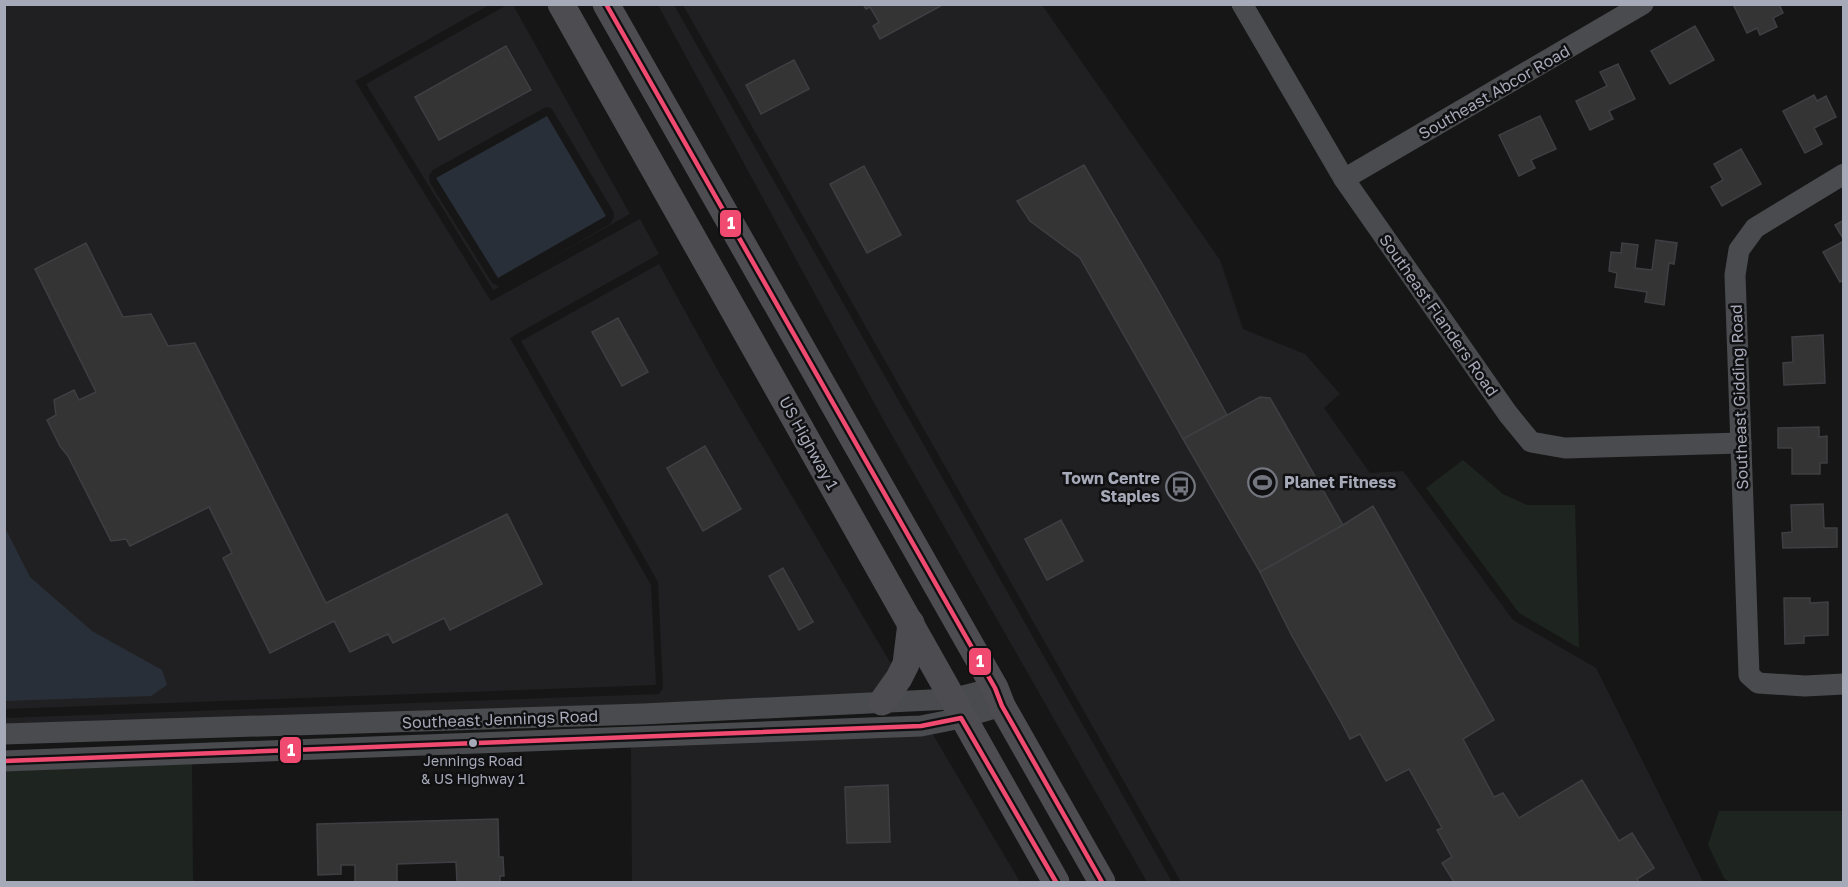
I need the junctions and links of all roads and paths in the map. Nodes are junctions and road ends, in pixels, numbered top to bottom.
1 (561, 4) edge
2 (606, 4) edge
3 (1242, 4) edge
4 (1643, 4) edge
5 (1844, 174) edge
6 (1344, 179) junction
7 (1741, 443) junction
8 (910, 623) junction
9 (1844, 684) edge
10 (998, 697) junction
11 (882, 702) junction
12 (956, 708) junction
13 (4, 734) edge
14 (4, 761) edge
15 (1056, 882) edge
16 (1102, 882) edge

1 - 8 main road, US Highway 1
2 - 10 main road
3 - 6 street, Southeast Flanders Road
4 - 6 street, Southeast Abcor Road
5 - 7 street, Southeast Gidding Road
6 - 7 street, Southeast Flanders Road
7 - 9 street, Southeast Gidding Road
8 - 11 main road
8 - 12 main road, US Highway 1
10 - 12 street, Southeast Jennings Road
10 - 16 main road
11 - 12 street, Southeast Jennings Road
11 - 13 street, Southeast Jennings Road
12 - 14 street, Southeast Jennings Road
12 - 15 main road, US Highway 1

